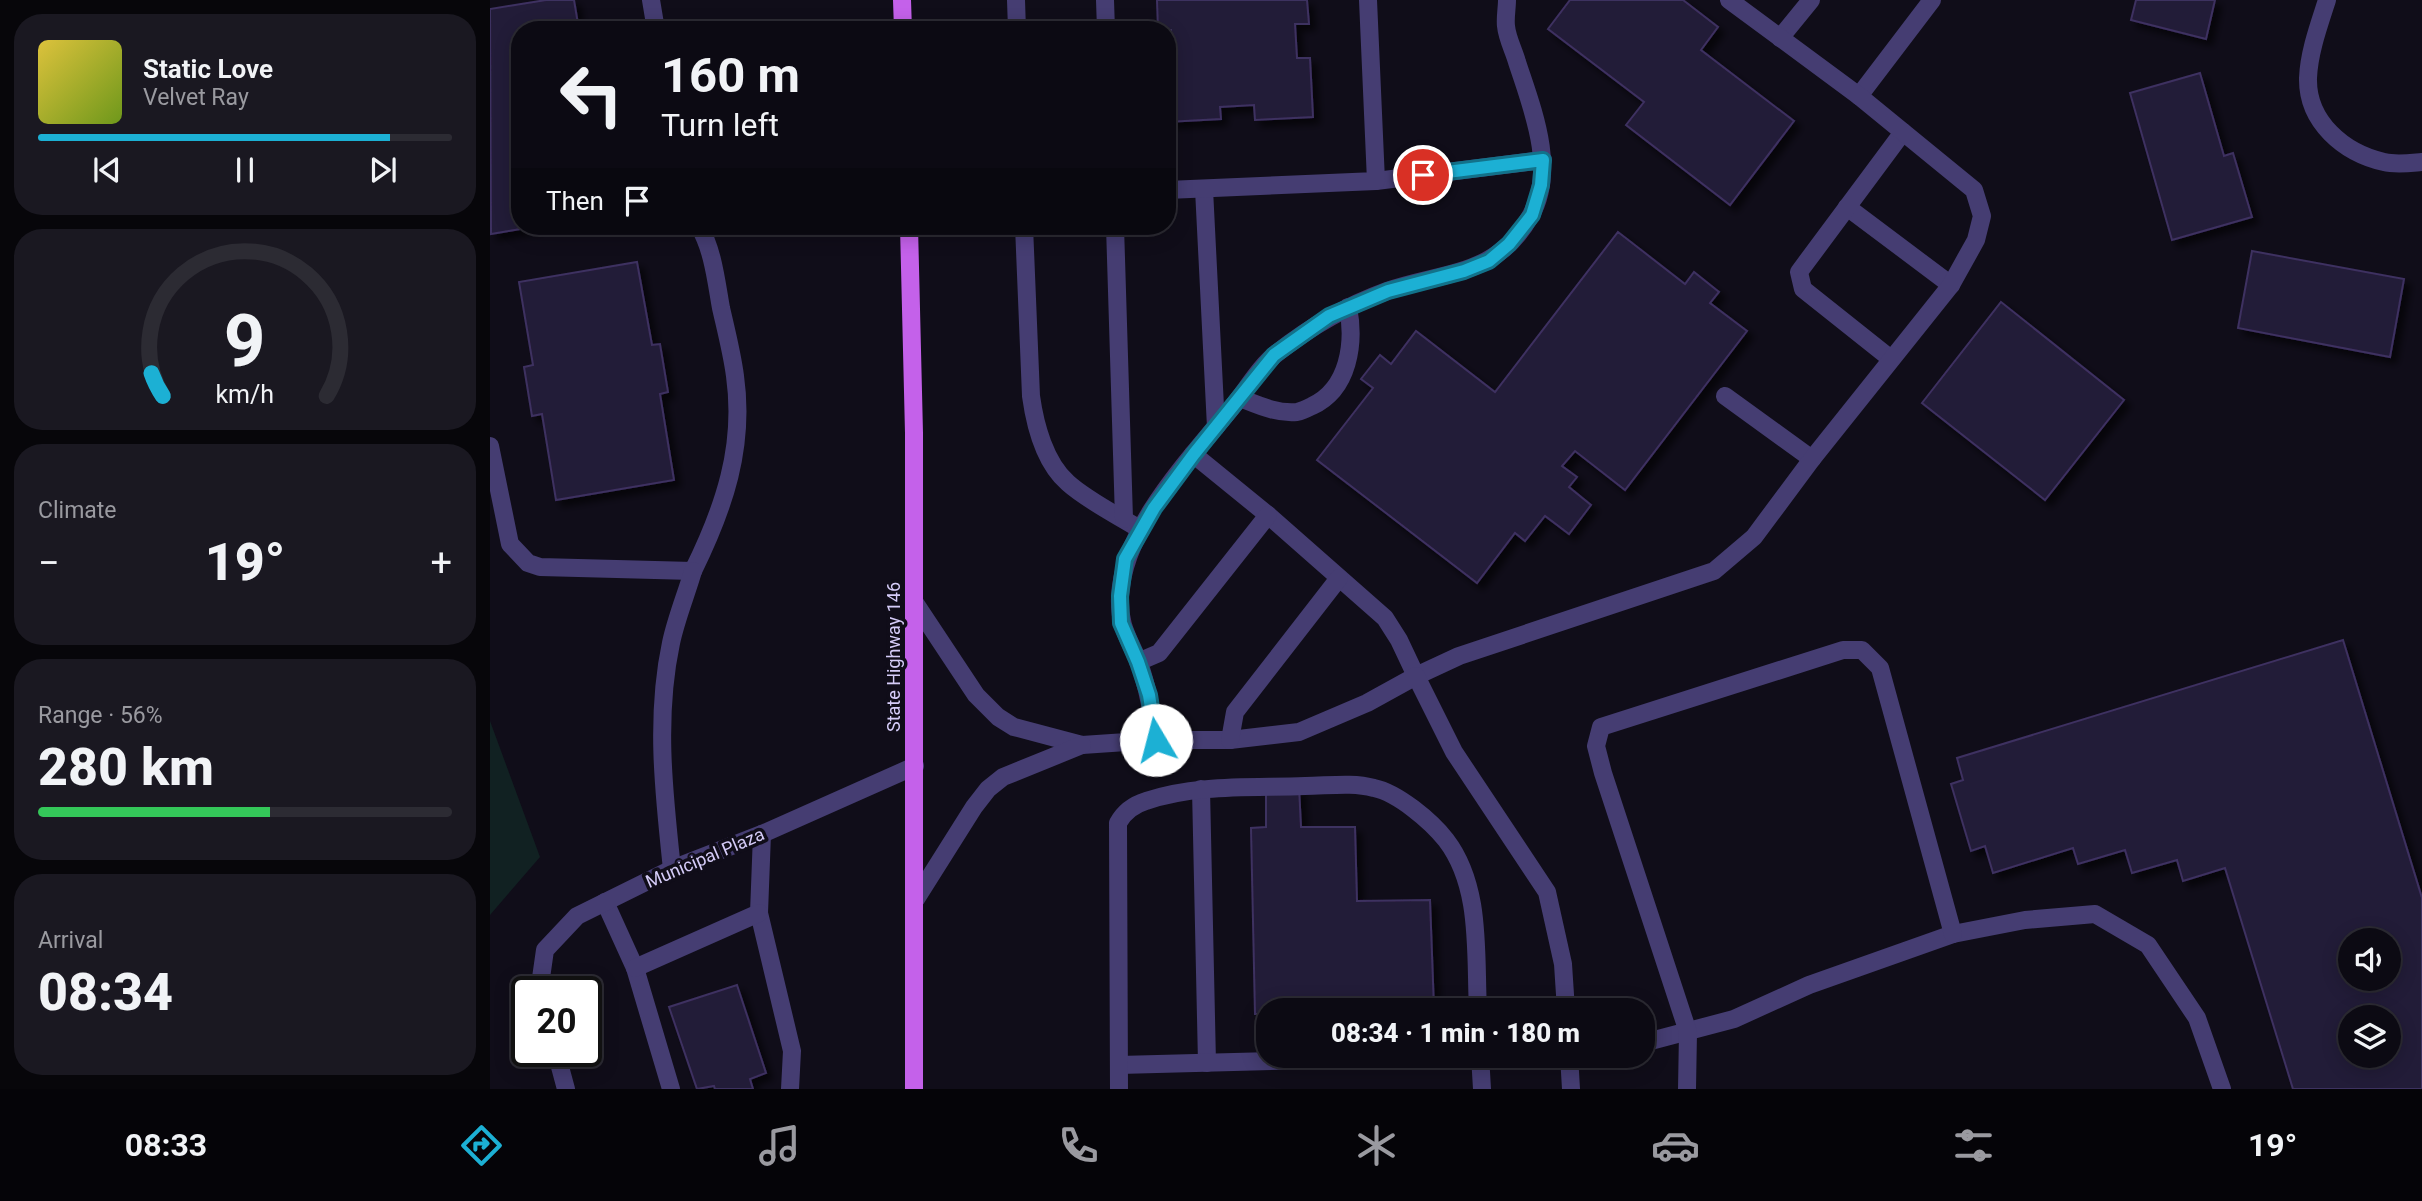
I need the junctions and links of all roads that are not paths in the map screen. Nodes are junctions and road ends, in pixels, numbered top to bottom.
1 (651, 0) edge
2 (902, 0) edge
3 (1016, 0) edge
4 (1105, 0) edge
5 (1368, 0) edge
6 (1507, 0) edge
7 (1729, 0) edge
8 (1811, 0) edge
9 (1931, 0) edge
10 (2327, 0) edge
11 (654, 21) edge
12 (903, 21) edge
13 (1017, 21) edge
14 (1106, 21) edge
15 (1780, 38) junction
16 (1859, 96) junction
17 (1903, 132) junction
18 (1543, 160) junction
19 (2422, 162) edge
20 (1376, 181) junction
21 (1204, 189) junction
22 (1176, 190) edge
23 (1847, 207) junction
24 (704, 235) edge
25 (909, 235) edge
26 (1024, 235) edge
27 (1115, 235) edge
28 (1951, 285) junction
29 (1348, 307) junction
30 (1891, 359) junction
31 (1725, 396) dead end
32 (1240, 398) junction
33 (1216, 427) junction
34 (490, 446) edge
35 (1194, 454) junction
36 (1812, 459) junction
37 (1268, 515) junction
38 (1124, 519) junction
39 (1141, 530) junction
40 (693, 571) junction
41 (1339, 578) junction
42 (915, 603) junction
43 (1138, 662) junction
44 (1416, 676) junction
45 (1156, 740) junction
46 (1230, 740) junction
47 (1082, 745) junction
48 (915, 766) junction
49 (1201, 789) junction
50 (762, 834) junction
51 (672, 869) junction
52 (916, 900) junction
53 (606, 902) junction
54 (759, 913) junction
55 (1952, 934) junction
56 (635, 968) junction
57 (541, 976) edge
58 (1477, 998) edge
59 (1565, 998) edge
60 (1688, 1032) junction
61 (1655, 1040) edge
62 (1256, 1062) edge
63 (1207, 1063) junction
64 (1119, 1065) junction
65 (560, 1067) edge
66 (1481, 1068) edge
67 (1570, 1068) edge
68 (566, 1089) edge
69 (671, 1089) edge
70 (790, 1089) edge
71 (914, 1089) edge
72 (1119, 1089) edge
73 (1482, 1089) edge
74 (1572, 1089) edge
75 (1687, 1089) edge
76 (2222, 1089) edge

1 - 11 street
2 - 12 main road
3 - 13 street
4 - 14 street
5 - 20 street
6 - 18 street
7 - 15 street
8 - 15 street
9 - 16 street
10 - 19 street
15 - 16 street
16 - 17 street
17 - 23 street
17 - 28 street
18 - 20 street
18 - 29 street
20 - 21 street
21 - 22 street
21 - 33 street
23 - 28 street
23 - 30 street
24 - 40 street
25 - 42 main road, State Highway 146
26 - 38 street
27 - 38 street
28 - 30 street
29 - 32 street
29 - 32 street
30 - 36 street
31 - 36 street
32 - 33 street
33 - 35 street
34 - 40 street
35 - 37 street
35 - 39 street
36 - 44 street
37 - 41 street
37 - 43 street
38 - 39 street
39 - 43 street
40 - 51 street
41 - 44 street
41 - 46 street
42 - 47 street
42 - 48 main road, State Highway 146
43 - 45 street
44 - 46 street
44 - 59 street
45 - 46 street
45 - 47 street
47 - 52 street
48 - 50 street, Municipal Plaza
48 - 52 main road, State Highway 146
49 - 58 street
49 - 63 street
49 - 64 street
50 - 51 street, Municipal Plaza
50 - 54 street
51 - 53 street, Municipal Plaza
52 - 71 main road, State Highway 146
53 - 56 street
53 - 57 street, Municipal Plaza
54 - 56 street
54 - 70 street
55 - 60 street
55 - 60 street
55 - 76 street
56 - 69 street
60 - 61 street
60 - 75 street
62 - 63 street
63 - 64 street
64 - 72 street
65 - 68 street
66 - 73 street
67 - 74 street

